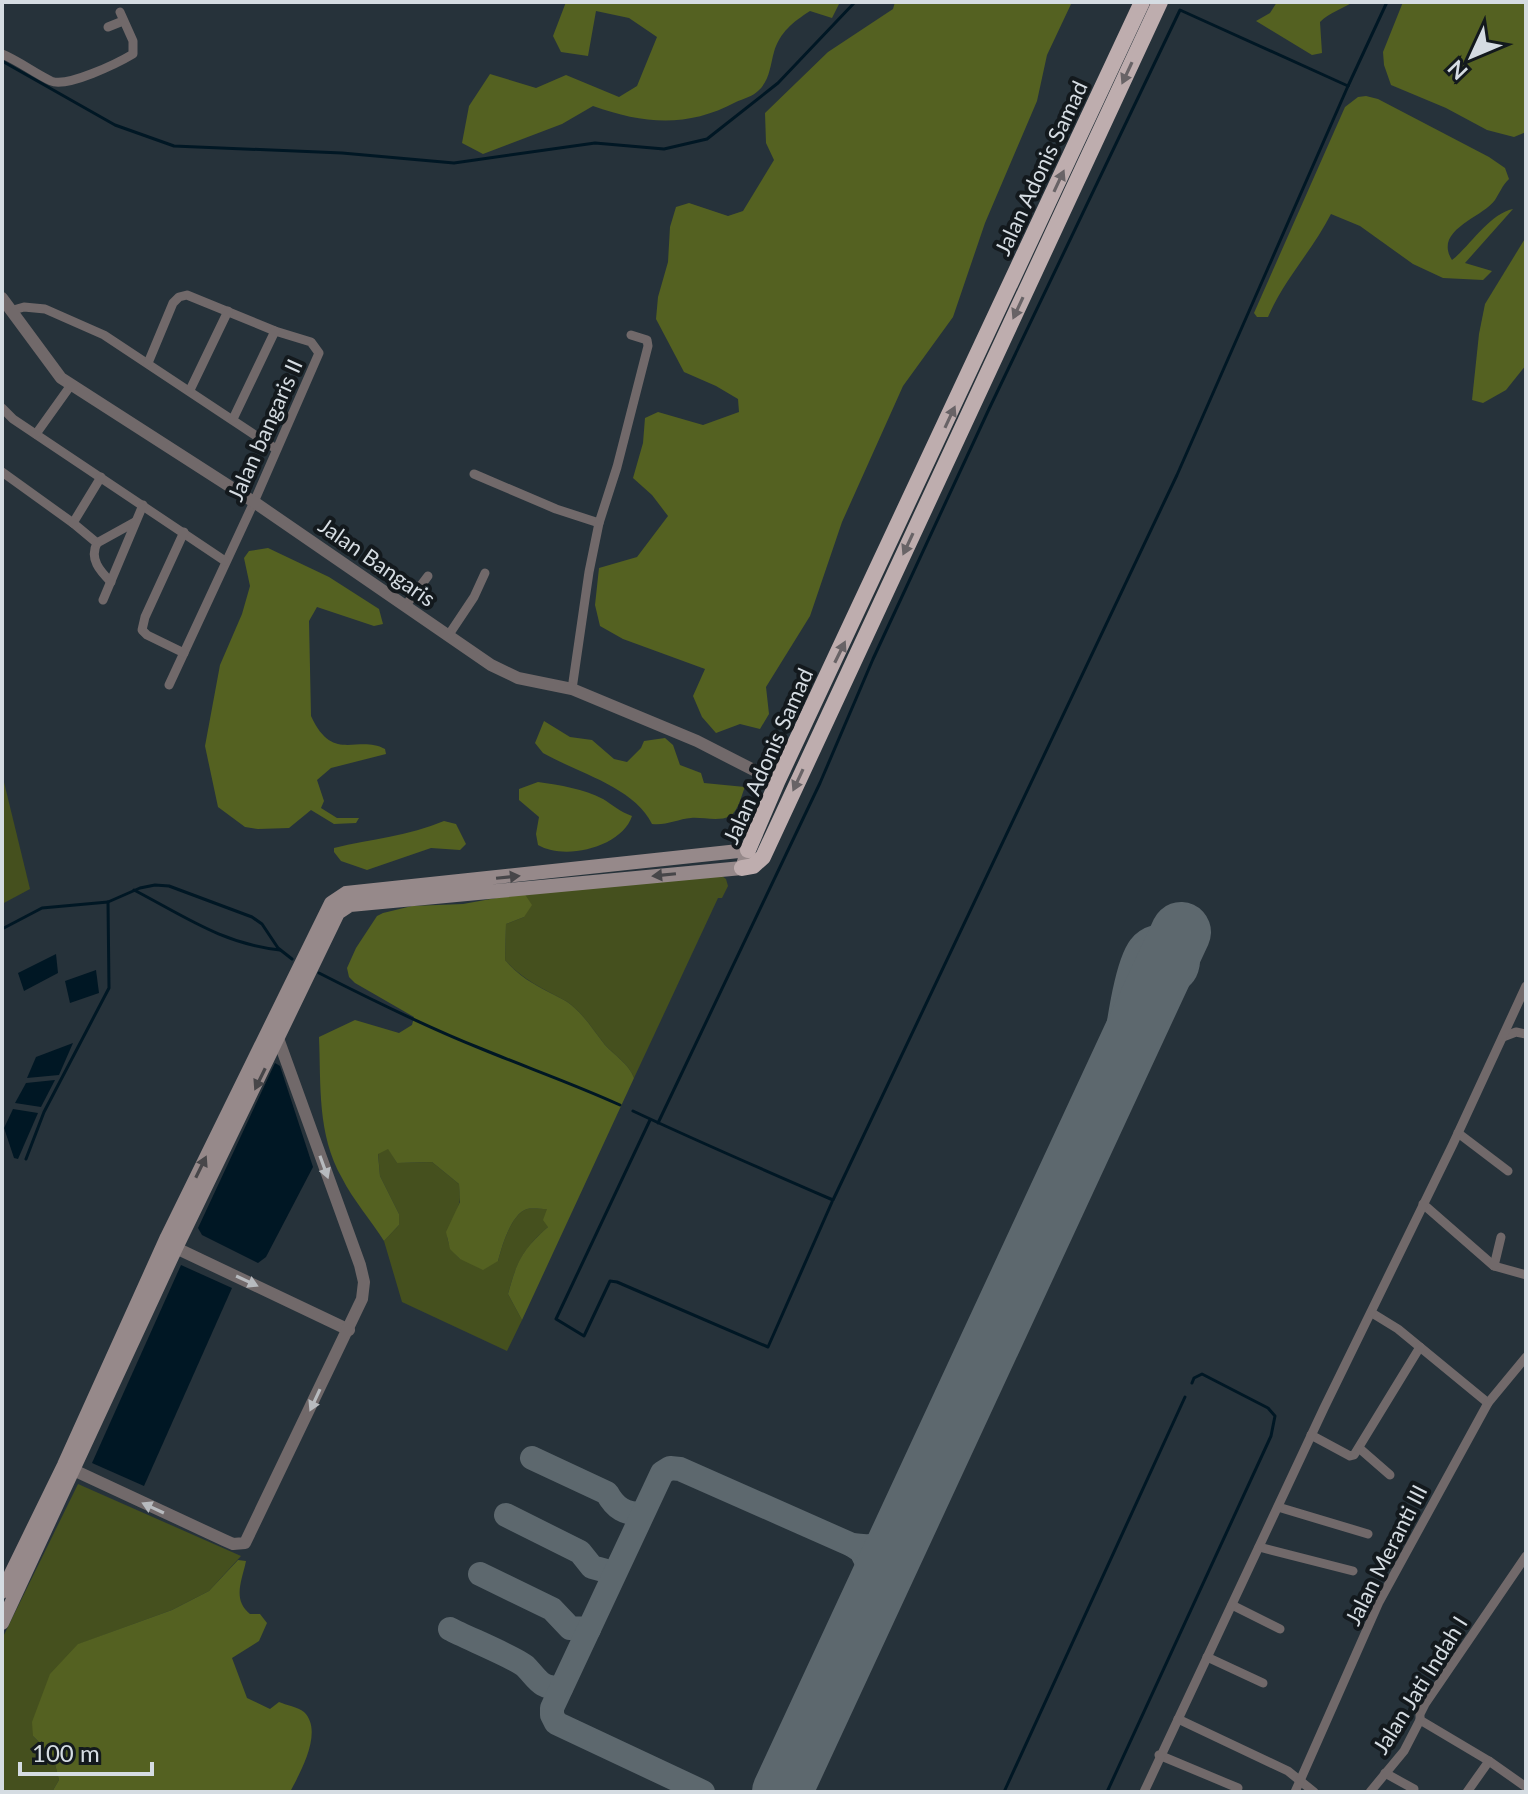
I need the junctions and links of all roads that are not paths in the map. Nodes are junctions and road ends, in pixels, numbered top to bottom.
1 (1142, 2) edge
2 (1160, 2) edge
3 (108, 27) dead end
4 (2, 54) edge
5 (2, 298) edge
6 (10, 311) junction
7 (228, 311) junction
8 (275, 331) junction
9 (631, 335) dead end
10 (148, 363) junction
11 (71, 385) junction
12 (190, 390) junction
13 (2, 408) edge
14 (233, 419) junction
15 (36, 434) junction
16 (276, 449) junction
17 (2, 472) edge
18 (474, 474) dead end
19 (101, 477) junction
20 (254, 502) junction
21 (143, 505) junction
22 (135, 522) junction
23 (73, 523) junction
24 (599, 523) junction
25 (184, 532) junction
26 (97, 543) junction
27 (225, 561) junction
28 (485, 573) dead end
29 (428, 576) dead end
30 (111, 582) junction
31 (103, 600) dead end
32 (406, 605) junction
33 (863, 621) junction
34 (448, 636) junction
35 (184, 653) junction
36 (169, 685) dead end
37 (572, 689) junction
38 (777, 782) junction
39 (748, 850) junction
40 (742, 868) junction
41 (308, 964) junction
42 (1526, 986) edge
43 (1522, 1006) edge
44 (1526, 1034) edge
45 (272, 1037) junction
46 (1501, 1038) junction
47 (1458, 1133) junction
48 (1508, 1171) dead end
49 (1423, 1204) junction
50 (1501, 1237) dead end
51 (176, 1248) junction
52 (1494, 1266) junction
53 (1526, 1275) edge
54 (1372, 1313) junction
55 (349, 1330) junction
56 (1420, 1347) junction
57 (1526, 1357) edge
58 (1488, 1403) junction
59 (1311, 1435) junction
60 (1359, 1448) junction
61 (69, 1468) junction
62 (1390, 1475) dead end
63 (1278, 1507) junction
64 (1368, 1534) dead end
65 (1259, 1547) junction
66 (1526, 1556) edge
67 (1353, 1571) dead end
68 (2, 1592) edge
69 (1232, 1605) junction
70 (2, 1623) edge
71 (1280, 1629) dead end
72 (1207, 1657) junction
73 (1263, 1683) dead end
74 (1178, 1719) junction
75 (1420, 1720) junction
76 (1159, 1755) junction
77 (1489, 1761) junction
78 (1385, 1773) junction
79 (1300, 1781) junction
80 (1526, 1787) edge
81 (1238, 1788) dead end
82 (1414, 1789) dead end
83 (1144, 1792) edge
84 (1295, 1792) edge
85 (1314, 1792) edge
86 (1370, 1792) edge
87 (1467, 1792) edge

33 -> 1 highway, Jalan Adonis Samad
2 -> 33 highway, Jalan Adonis Samad
3 - 4 street
5 - 6 street, Jalan Bangaris
6 - 10 street
6 - 11 street, Jalan Bangaris
7 - 8 street, Jalan bangaris II
7 - 10 street, Jalan bangaris II
7 - 12 street
8 - 14 street
8 - 16 street, Jalan bangaris II
9 - 24 street
10 - 12 street
11 - 15 street
11 - 20 street, Jalan Bangaris
12 - 14 street
13 - 15 street
14 - 16 street
15 - 19 street
16 - 20 street, Jalan bangaris II
17 - 23 street
18 - 24 street
19 - 21 street
19 - 23 street
20 - 27 street, Jalan bangaris II
20 - 32 street, Jalan Bangaris
21 - 22 street
21 - 25 street
22 - 26 street
22 - 30 street
23 - 26 street
24 - 37 street
25 - 27 street
25 - 35 street
26 - 30 street
27 - 35 street, Jalan bangaris II
28 - 34 street
29 - 32 street
30 - 31 street
32 - 34 street, Jalan Bangaris
38 -> 33 highway, Jalan Adonis Samad
33 -> 40 highway, Jalan Adonis Samad
34 - 37 street, Jalan Bangaris
35 - 36 street, Jalan bangaris II
37 - 38 street, Jalan Bangaris
38 - 39 highway, Jalan Adonis Samad
39 - 40 main road, Jalan Adonis Samad
41 -> 39 main road
40 -> 41 main road
41 - 45 main road
42 - 43 street
43 - 46 street
44 - 46 street
45 -> 51 main road
45 -> 55 street
61 -> 45 main road
46 - 47 street
47 - 48 street
47 - 49 street
49 - 52 street
49 - 54 street
50 - 52 street
51 -> 55 street
51 - 61 main road
52 - 53 street
54 - 56 street
54 - 59 street
55 -> 61 street
56 - 58 street
56 - 60 street
57 - 58 street, Jalan Meranti III
58 - 79 street, Jalan Meranti III
59 - 60 street
59 - 63 street
60 - 62 street
61 - 68 main road
61 - 70 main road
63 - 64 street
63 - 65 street
65 - 67 street
65 - 69 street
66 - 75 street, Jalan Jati Indah I
69 - 71 street
69 - 72 street
72 - 73 street
72 - 74 street
74 - 76 street
74 - 79 street
75 - 77 street
75 - 78 street, Jalan Jati Indah I
76 - 81 street
76 - 83 street
77 - 80 street
77 - 87 street
78 - 82 street
78 - 86 street, Jalan Jati Indah I
79 - 84 street, Jalan Meranti III
79 - 85 street

